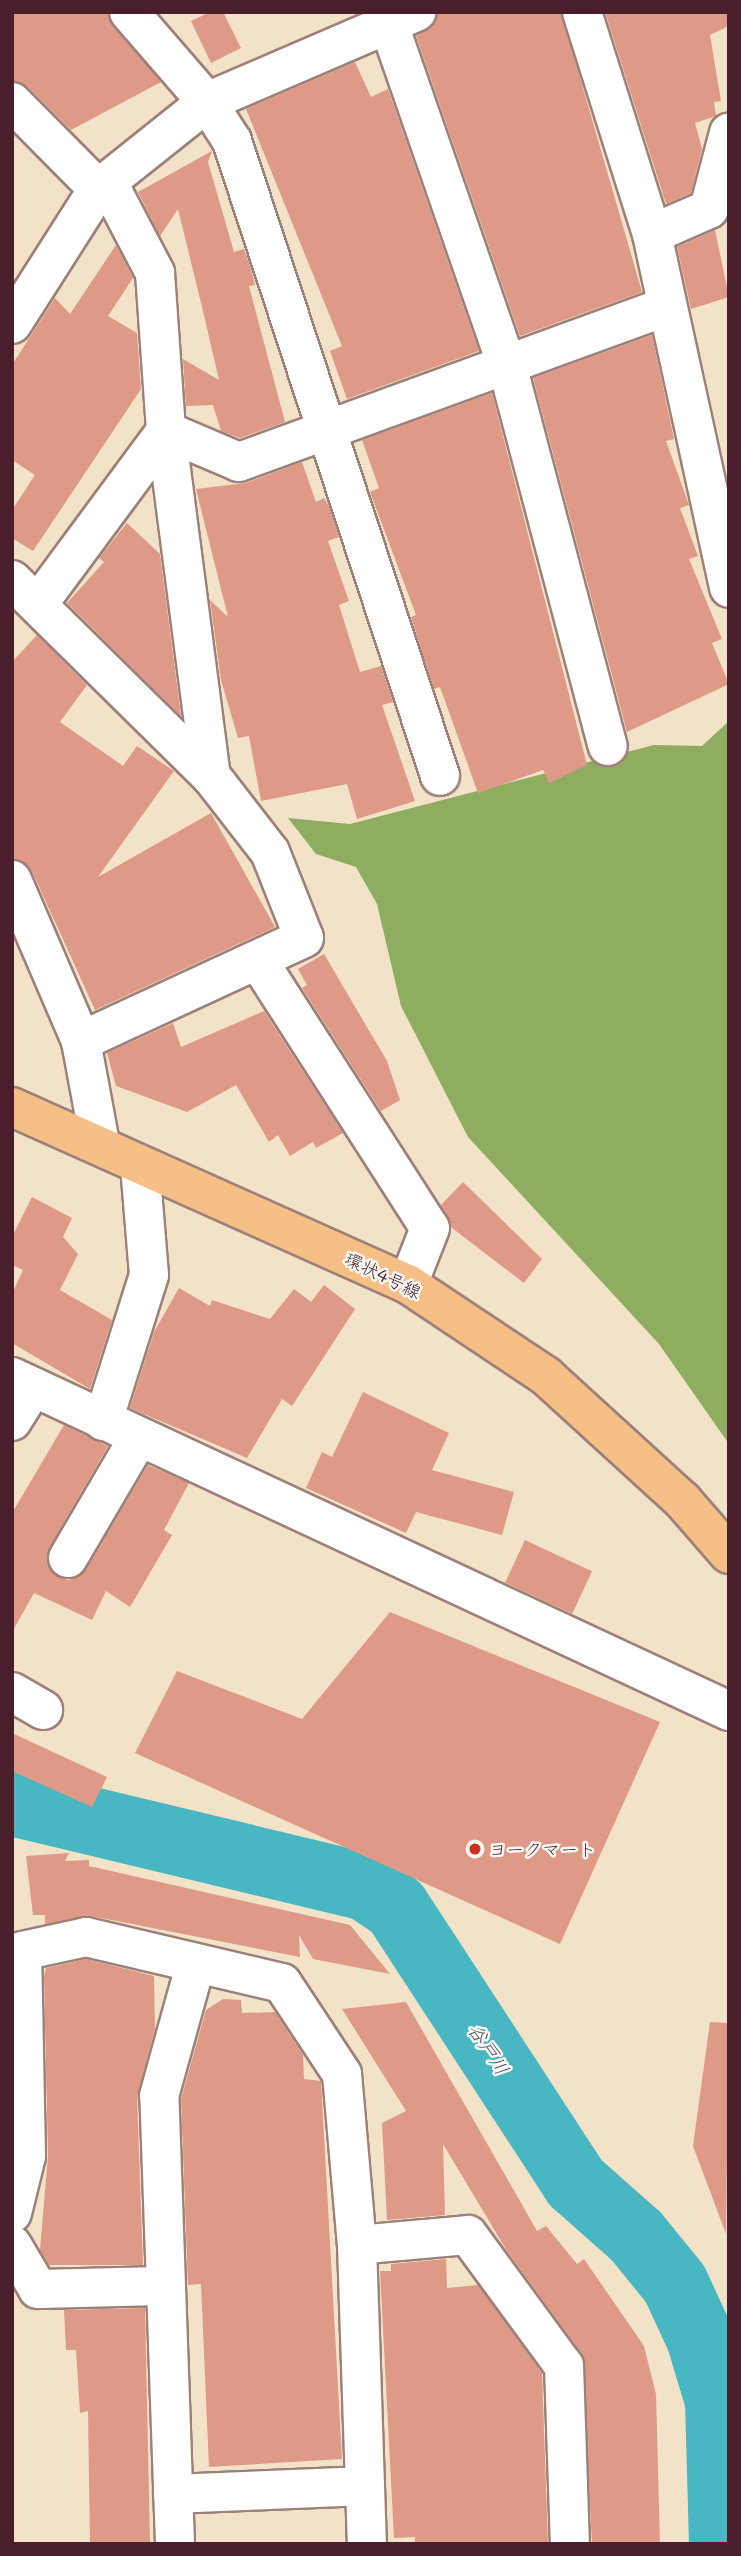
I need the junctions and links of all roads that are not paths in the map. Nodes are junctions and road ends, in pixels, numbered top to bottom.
1 (129, 12) edge
2 (582, 12) edge
3 (403, 19) edge
4 (12, 102) edge
5 (207, 102) junction
6 (729, 132) edge
7 (102, 185) junction
8 (652, 234) junction
9 (665, 307) junction
10 (12, 324) edge
11 (507, 365) junction
12 (166, 431) junction
13 (330, 432) junction
14 (729, 588) edge
15 (25, 592) edge
16 (608, 746) dead end
17 (211, 776) junction
18 (440, 776) dead end
19 (12, 880) edge
20 (259, 962) junction
21 (81, 1041) junction
22 (12, 1107) edge
23 (100, 1144) junction
24 (140, 1166) junction
25 (408, 1284) junction
26 (23, 1382) edge
27 (12, 1421) edge
28 (103, 1421) junction
29 (139, 1437) junction
30 (729, 1554) edge
31 (68, 1558) dead end
32 (729, 1711) edge
33 (195, 1966) junction
34 (12, 2213) edge
35 (12, 2245) edge
36 (357, 2245) junction
37 (162, 2286) junction
38 (365, 2486) junction
39 (173, 2494) junction
40 (176, 2544) edge
41 (367, 2544) edge
42 (570, 2544) edge

1 - 5 street
2 - 8 street
3 - 5 street
3 - 11 street
4 - 7 street
5 - 7 street
5 - 13 street
6 - 8 street
7 - 10 street
7 - 12 street
8 - 9 street
9 - 11 street
9 - 14 street
11 - 13 street
11 - 16 street
12 - 13 street
12 - 15 street
12 - 17 street
13 - 18 street
15 - 17 street
17 - 20 street
19 - 21 street
20 - 21 street
20 - 25 street
21 - 23 street
22 - 23 main road, 環状4号線
23 - 24 main road, 環状4号線
24 - 25 main road, 環状4号線
24 - 28 street
25 - 30 main road, 環状4号線
26 - 27 street
26 - 28 street
28 - 29 street
29 - 31 street
29 - 32 street
33 - 34 street
33 - 36 street
33 - 37 street
35 - 37 street
36 - 38 street
36 - 42 street
37 - 39 street
38 - 39 street
38 - 41 street
39 - 40 street

